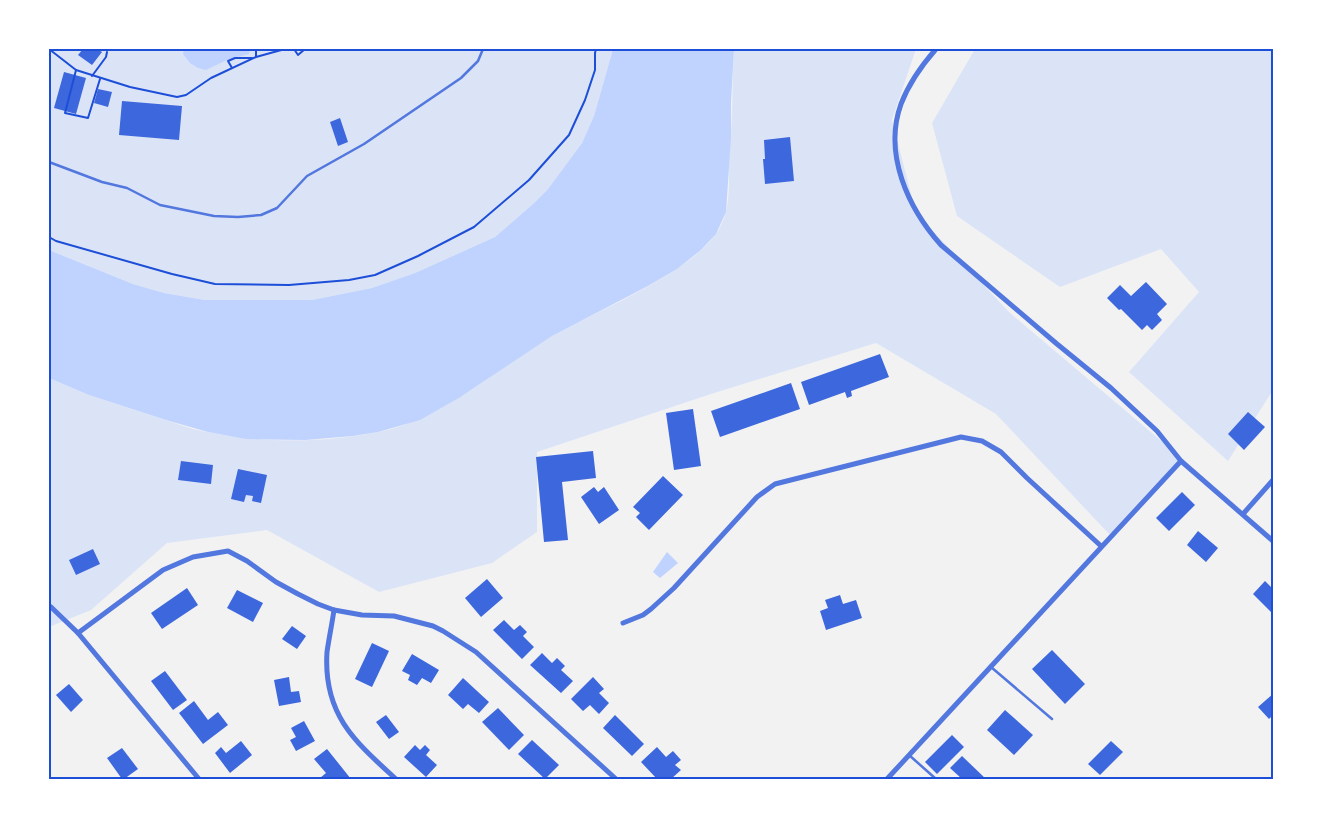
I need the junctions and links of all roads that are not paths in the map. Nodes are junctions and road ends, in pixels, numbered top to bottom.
1 (483, 49) edge
2 (936, 49) edge
3 (49, 162) edge
4 (1180, 461) junction
5 (1273, 480) edge
6 (1243, 514) junction
7 (1273, 541) edge
8 (1101, 546) junction
9 (52, 607) dead end
10 (334, 610) junction
11 (623, 623) dead end
12 (78, 633) junction
13 (990, 666) junction
14 (1052, 719) dead end
15 (909, 755) junction
16 (199, 779) edge
17 (396, 779) edge
18 (616, 779) edge
19 (887, 779) edge
20 (936, 779) edge

1 - 3 lane
2 - 4 street
4 - 6 street
4 - 8 street
5 - 6 street
6 - 7 street
8 - 11 street
8 - 13 street
9 - 12 street
10 - 12 street
10 - 17 street
10 - 18 street
12 - 16 street
13 - 14 lane
13 - 15 street
15 - 19 street
15 - 20 lane

